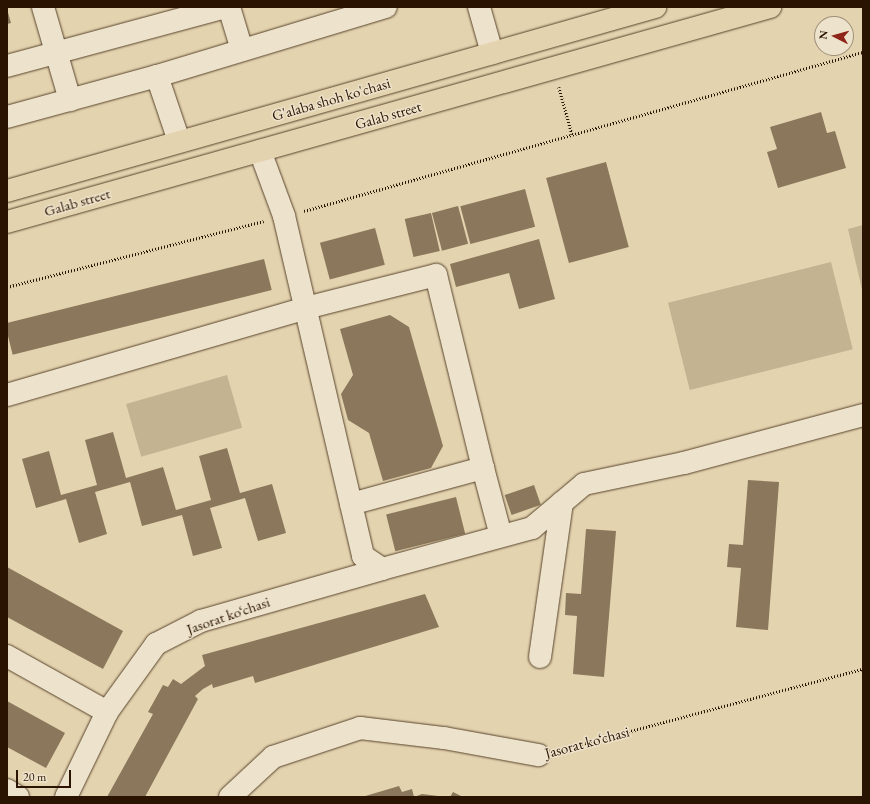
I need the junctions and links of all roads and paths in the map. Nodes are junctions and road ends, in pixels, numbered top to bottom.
1 (43, 7) edge
2 (225, 7) edge
3 (229, 7) edge
4 (386, 7) edge
5 (479, 7) edge
6 (655, 7) edge
7 (770, 7) edge
8 (242, 50) junction
9 (56, 52) junction
10 (863, 52) edge
11 (492, 54) junction
12 (7, 66) edge
13 (554, 68) junction
14 (157, 76) junction
15 (70, 100) junction
16 (7, 117) edge
17 (572, 134) junction
18 (179, 142) junction
19 (260, 151) junction
20 (7, 191) edge
21 (284, 216) junction
22 (7, 222) edge
23 (7, 287) edge
24 (306, 308) junction
25 (7, 395) edge
26 (863, 416) edge
27 (483, 468) junction
28 (562, 503) junction
29 (351, 504) junction
30 (501, 536) junction
31 (382, 569) junction
32 (7, 656) edge
33 (540, 657) dead end
34 (863, 669) edge
35 (107, 712) junction
36 (538, 756) joint
37 (7, 790) edge
38 (18, 797) edge
39 (66, 797) edge
40 (230, 797) edge

1 - 9 street
2 - 9 street
3 - 8 street
4 - 8 street
5 - 11 street
6 - 11 main road, G'alaba shoh ko'chasi
7 - 13 main road, Galab street
8 - 14 street
9 - 12 street
9 - 15 street
10 - 17 path
11 - 18 main road, G'alaba shoh ko'chasi
13 - 17 path
13 - 19 main road, Galab street
14 - 15 street
14 - 18 street
15 - 16 street
17 - 21 path
18 - 20 main road, G'alaba shoh ko'chasi
19 - 21 street
19 - 22 main road, Galab street
21 - 23 path
21 - 24 street
24 - 25 street
24 - 27 street
24 - 29 street
26 - 28 street, Jasorat ko‘chasi
27 - 29 street
27 - 30 street
28 - 30 street, Jasorat ko‘chasi
28 - 33 street
29 - 31 street
30 - 31 street, Jasorat ko‘chasi
31 - 35 street, Jasorat ko‘chasi
32 - 35 street
34 - 36 path, Jasorat ko‘chasi
35 - 39 street, Jasorat ko‘chasi
36 - 40 street, Jasorat ko‘chasi
37 - 38 street

